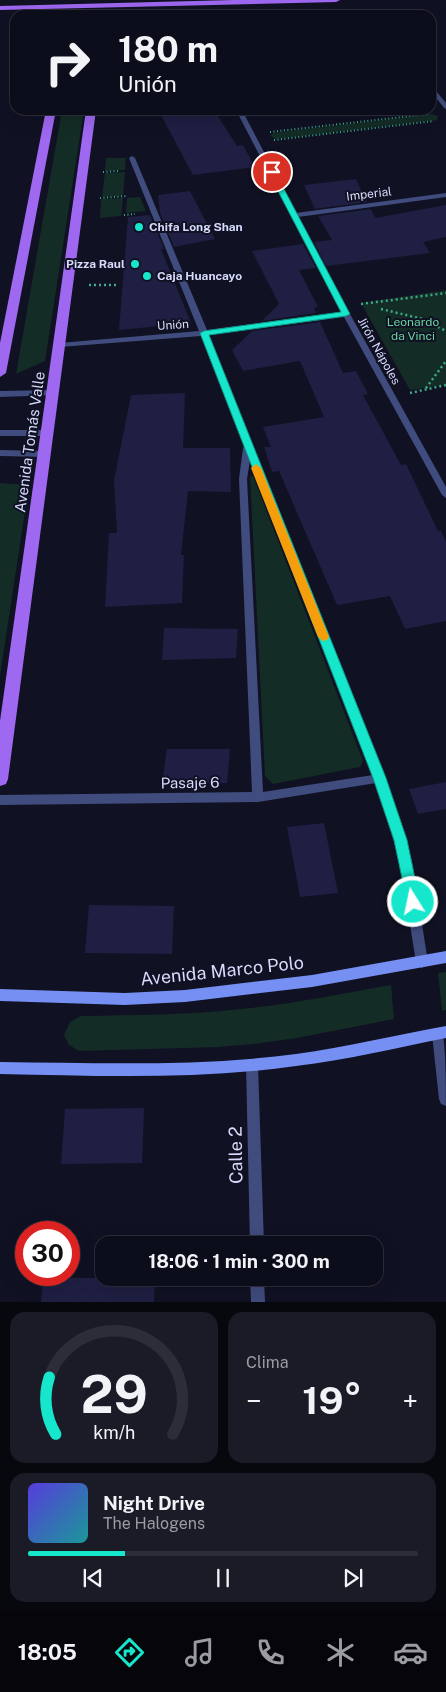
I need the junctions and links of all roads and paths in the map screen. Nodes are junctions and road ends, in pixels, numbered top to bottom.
1 (336, 0) edge
2 (102, 7) edge
3 (0, 8) edge
4 (45, 10) edge
5 (76, 10) edge
6 (436, 94) edge
7 (446, 107) edge
8 (50, 115) edge
9 (90, 115) edge
10 (242, 115) edge
11 (418, 115) edge
12 (436, 121) dead end
13 (252, 134) junction
14 (256, 142) junction
15 (132, 158) dead end
16 (446, 195) edge
17 (133, 196) dead end
18 (99, 198) dead end
19 (294, 215) junction
20 (89, 285) dead end
21 (118, 285) dead end
22 (446, 293) edge
23 (345, 310) junction
24 (381, 310) dead end
25 (446, 331) edge
26 (204, 333) junction
27 (60, 345) junction
28 (446, 361) edge
29 (0, 372) edge
30 (446, 385) edge
31 (426, 388) junction
32 (0, 394) edge
33 (53, 394) junction
34 (392, 398) junction
35 (47, 433) junction
36 (0, 434) edge
37 (248, 447) junction
38 (0, 453) edge
39 (45, 454) junction
40 (446, 495) edge
41 (380, 778) junction
42 (0, 779) edge
43 (258, 797) junction
44 (0, 800) edge
45 (446, 957) edge
46 (422, 962) junction
47 (0, 995) edge
48 (442, 1033) edge
49 (252, 1065) junction
50 (0, 1068) edge
51 (446, 1100) edge
52 (256, 1236) edge
53 (257, 1286) edge
54 (258, 1302) edge

1 - 2 main road
2 - 5 main road
3 - 4 main road
6 - 7 street
8 - 29 main road
9 - 27 main road, Avenida Tomás Valle
10 - 13 street, Jirón Nápoles
11 - 13 path
12 - 14 path
13 - 14 street, Jirón Nápoles
14 - 19 street, Jirón Nápoles
15 - 26 street
16 - 19 street, Imperial
17 - 18 path
19 - 23 street, Jirón Nápoles
20 - 21 path
22 - 23 path
23 - 26 street, Unión
23 - 34 street, Jirón Nápoles
24 - 25 path
26 - 27 street, Unión
26 - 37 street
27 - 33 main road, Avenida Tomás Valle
28 - 31 path
30 - 31 path
31 - 34 path
32 - 33 street
33 - 35 main road, Avenida Tomás Valle
34 - 40 street, Jirón Nápoles
35 - 36 street
35 - 39 main road, Avenida Tomás Valle
37 - 41 street
37 - 43 street
38 - 39 street
39 - 42 main road, Avenida Tomás Valle
41 - 43 street, Pasaje 6
41 - 46 street
43 - 44 street, Pasaje 6
45 - 46 street, Avenida Marco Polo
46 - 47 street, Avenida Marco Polo
48 - 49 street
48 - 51 street
49 - 50 street
49 - 52 street, Calle 2
53 - 54 street

